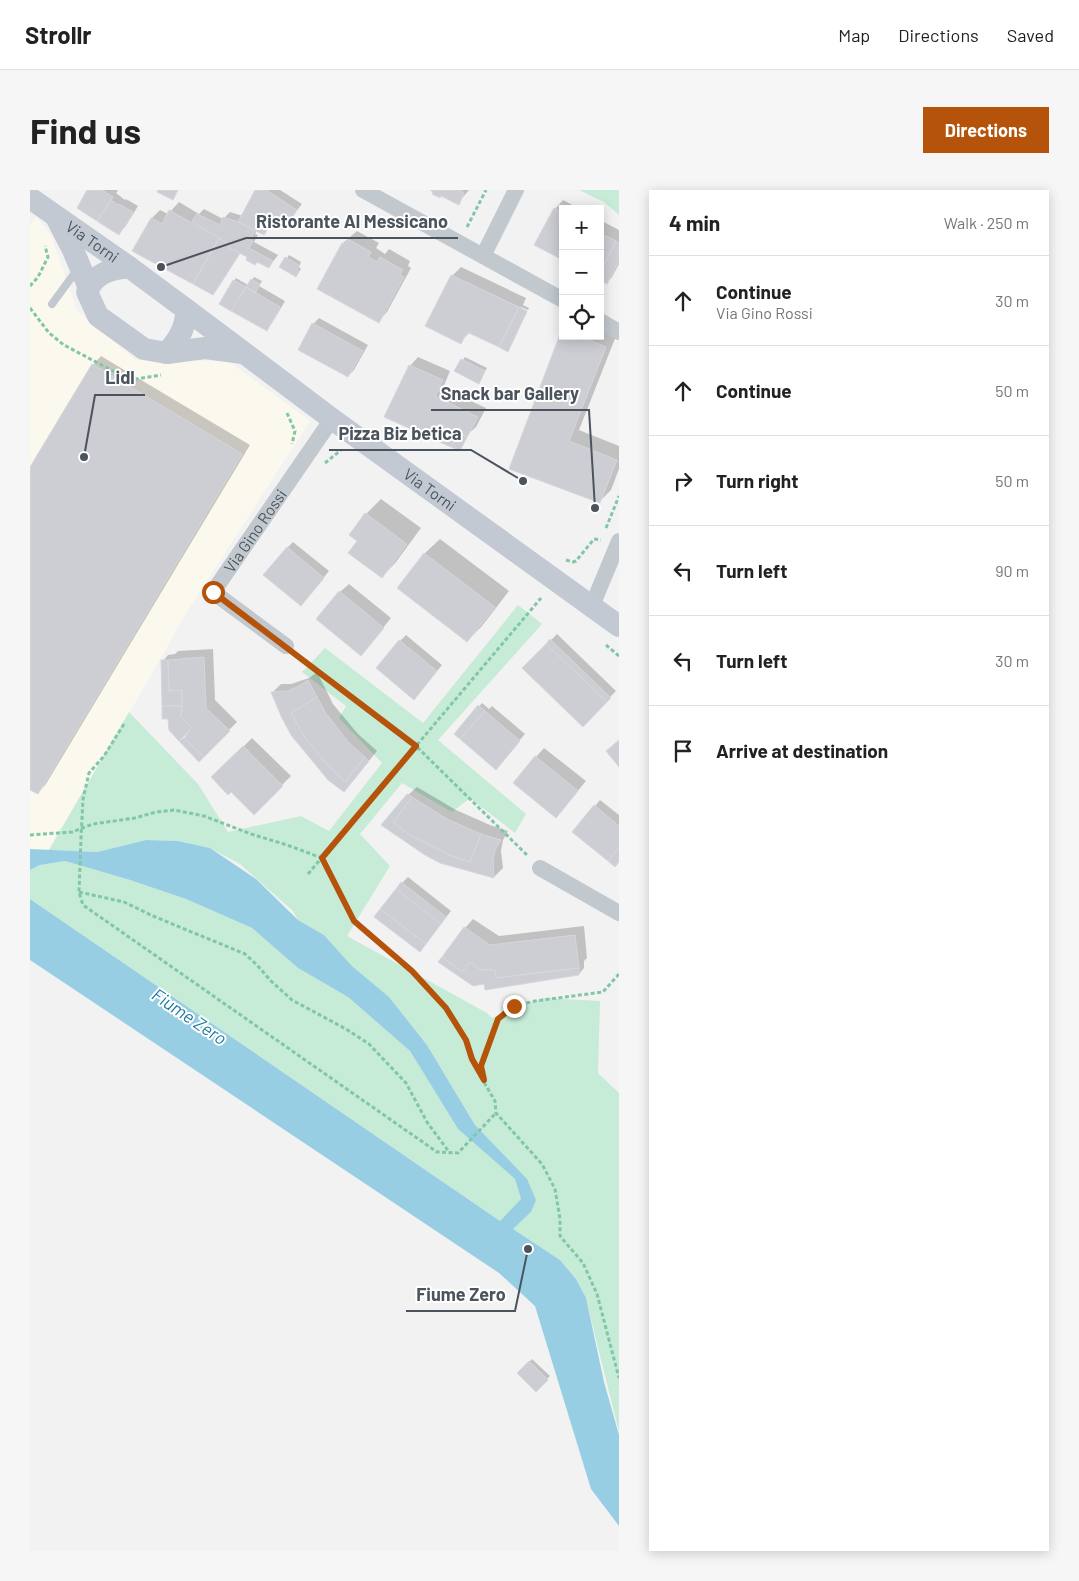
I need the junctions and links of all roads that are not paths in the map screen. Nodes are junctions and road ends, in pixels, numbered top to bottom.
1 (363, 190) edge
2 (516, 190) edge
3 (30, 198) edge
4 (55, 216) junction
5 (483, 256) junction
6 (80, 266) junction
7 (129, 267) junction
8 (89, 288) junction
9 (559, 298) edge
10 (52, 304) dead end
11 (187, 310) junction
12 (604, 323) edge
13 (619, 332) edge
14 (243, 353) junction
15 (167, 363) junction
16 (332, 419) junction
17 (611, 538) edge
18 (592, 606) junction
19 (619, 626) edge
20 (286, 646) road end
21 (540, 868) road end
22 (619, 913) edge

1 - 5 street
2 - 5 street
3 - 4 main road, Via Torni
4 - 6 main road, Via Torni
4 - 7 main road, Via Torni
5 - 9 street
6 - 8 main road, Via Torni
6 - 10 lane
7 - 8 main road, Via Torni
7 - 11 main road, Via Torni
8 - 15 main road, Via Torni
11 - 14 main road, Via Torni
11 - 15 main road
12 - 13 street
14 - 15 main road, Via Torni
14 - 16 main road, Via Torni
16 - 18 main road, Via Torni
16 - 20 street, Via Gino Rossi
17 - 18 street
18 - 19 main road, Via Torni
21 - 22 street

